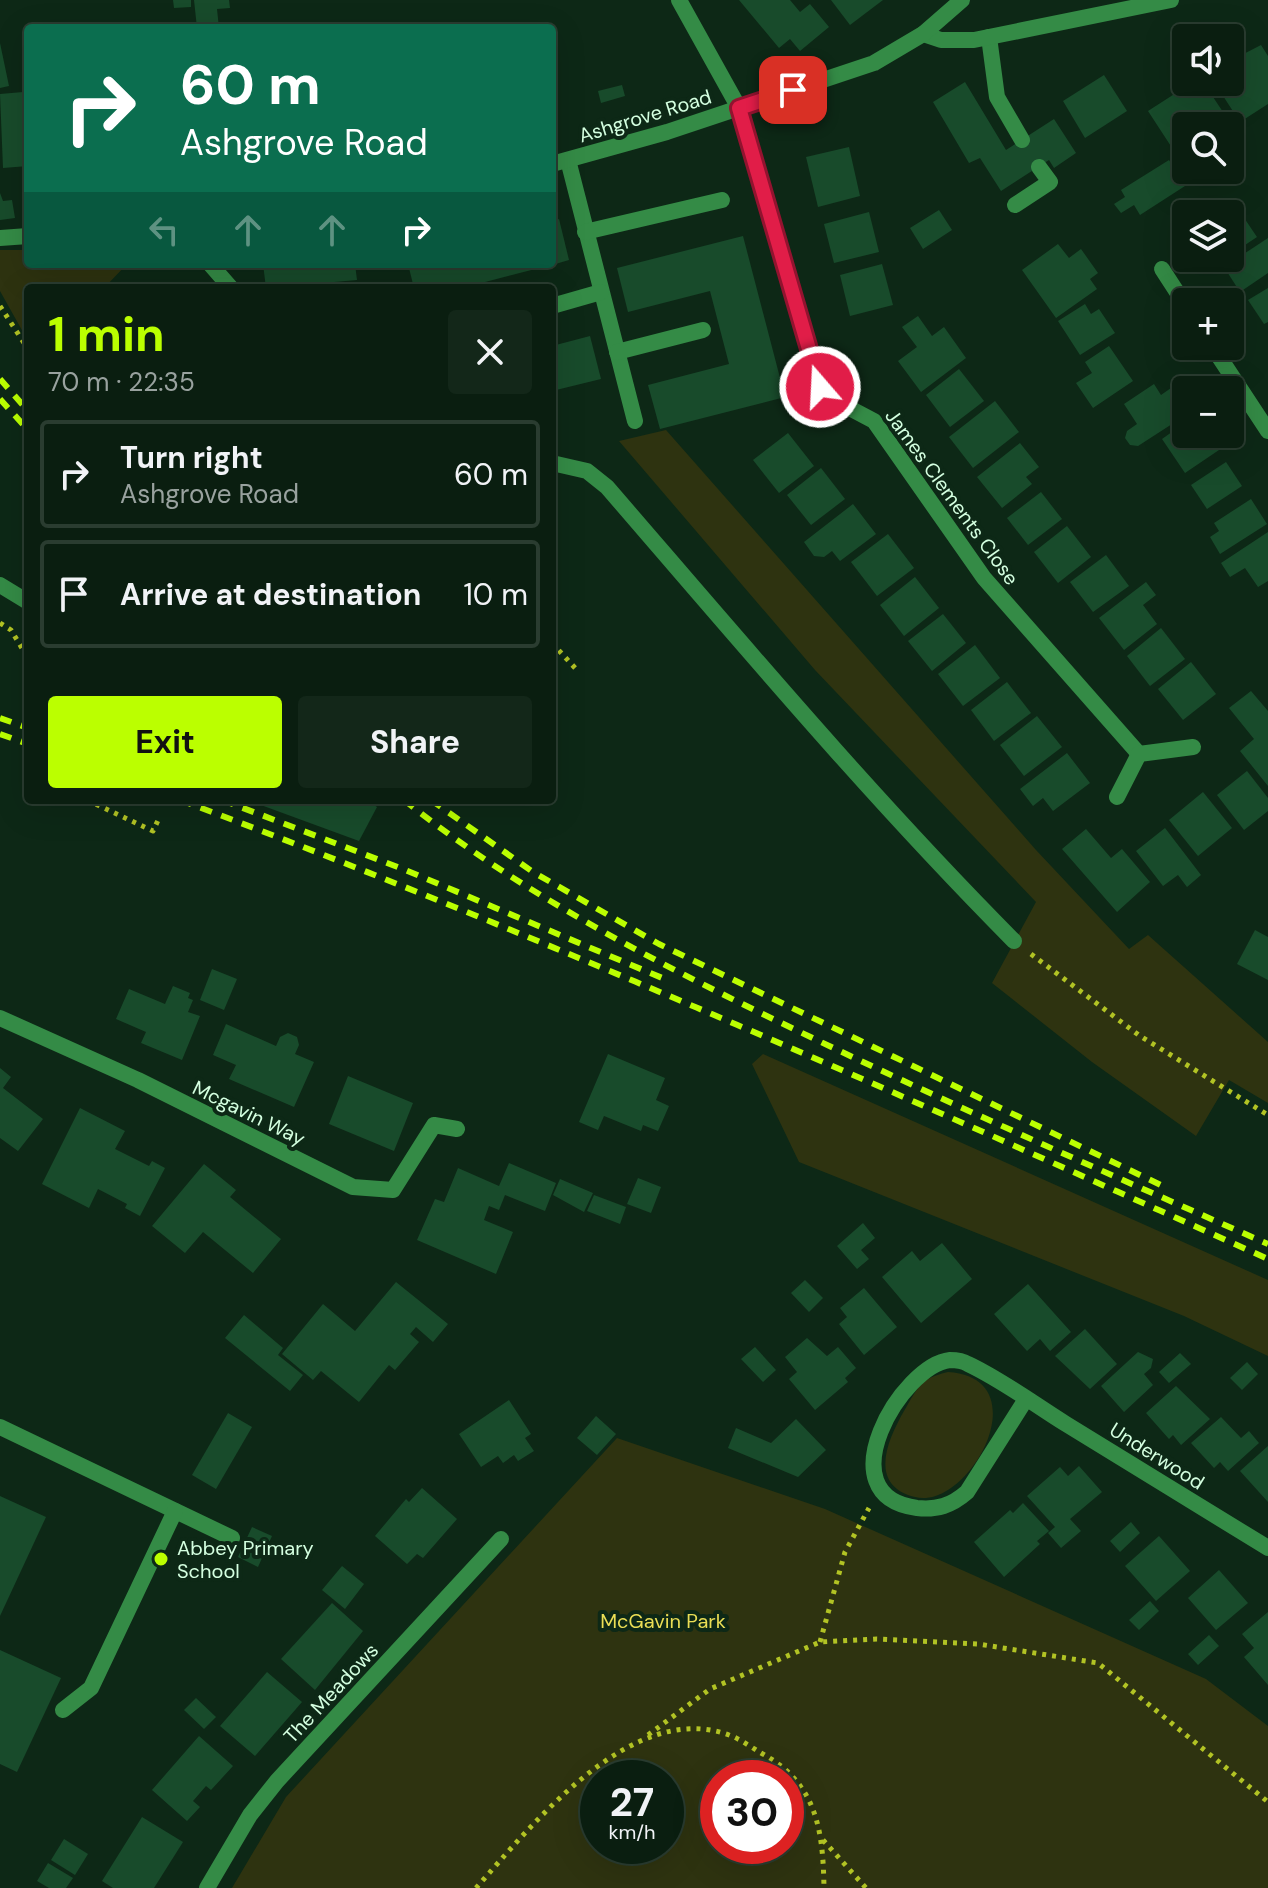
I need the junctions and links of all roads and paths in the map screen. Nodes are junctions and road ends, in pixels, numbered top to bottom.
1 (679, 0) edge
2 (962, 0) edge
3 (1171, 0) edge
4 (923, 34) junction
5 (989, 37) junction
6 (739, 108) junction
7 (1022, 140) dead end
8 (560, 162) edge
9 (1039, 167) dead end
10 (722, 200) dead end
11 (1015, 205) dead end
12 (585, 232) junction
13 (24, 236) edge
14 (0, 238) edge
15 (214, 268) edge
16 (1162, 269) dead end
17 (228, 284) edge
18 (1174, 288) edge
19 (601, 292) junction
20 (556, 305) edge
21 (0, 306) edge
22 (703, 330) dead end
23 (24, 343) edge
24 (617, 352) junction
25 (1221, 360) edge
26 (635, 421) dead end
27 (1268, 431) edge
28 (556, 464) edge
29 (0, 585) edge
30 (24, 600) edge
31 (0, 623) edge
32 (556, 647) edge
33 (24, 651) edge
34 (576, 669) dead end
35 (1193, 747) dead end
36 (1139, 754) junction
37 (1117, 797) dead end
38 (96, 804) edge
39 (160, 816) dead end
40 (1014, 941) joint
41 (0, 1018) edge
42 (1268, 1115) edge
43 (457, 1129) dead end
44 (1026, 1399) junction
45 (0, 1427) edge
46 (879, 1490) junction
47 (175, 1511) junction
48 (232, 1538) dead end
49 (501, 1539) dead end
50 (1268, 1548) edge
51 (820, 1642) junction
52 (63, 1710) dead end
53 (648, 1735) junction
54 (1268, 1802) edge
55 (823, 1839) junction
56 (207, 1888) edge
57 (476, 1888) edge
58 (824, 1888) edge
59 (866, 1888) edge

1 - 6 street, James Clements Close
2 - 4 street, Ashgrove Road
3 - 5 street
4 - 5 street
4 - 6 street, Ashgrove Road
5 - 7 street
6 - 8 street, Ashgrove Road
6 - 36 street, James Clements Close
8 - 12 street
9 - 11 street
10 - 12 street
12 - 19 street
13 - 14 street
15 - 17 street
16 - 18 street
19 - 20 street
19 - 24 street
21 - 23 path
22 - 24 street
24 - 26 street
25 - 27 street
28 - 40 street
29 - 30 street
31 - 33 path
32 - 34 path
35 - 36 street
36 - 37 street
38 - 39 path
40 - 42 path
41 - 43 street, Mcgavin Way
44 - 46 street
44 - 46 street, Underwood
44 - 50 street, Underwood
45 - 47 street
46 - 51 path
47 - 48 street
47 - 52 street
49 - 56 street, The Meadows
51 - 53 path
51 - 54 path
53 - 55 path
53 - 57 path
55 - 58 path
55 - 59 path

